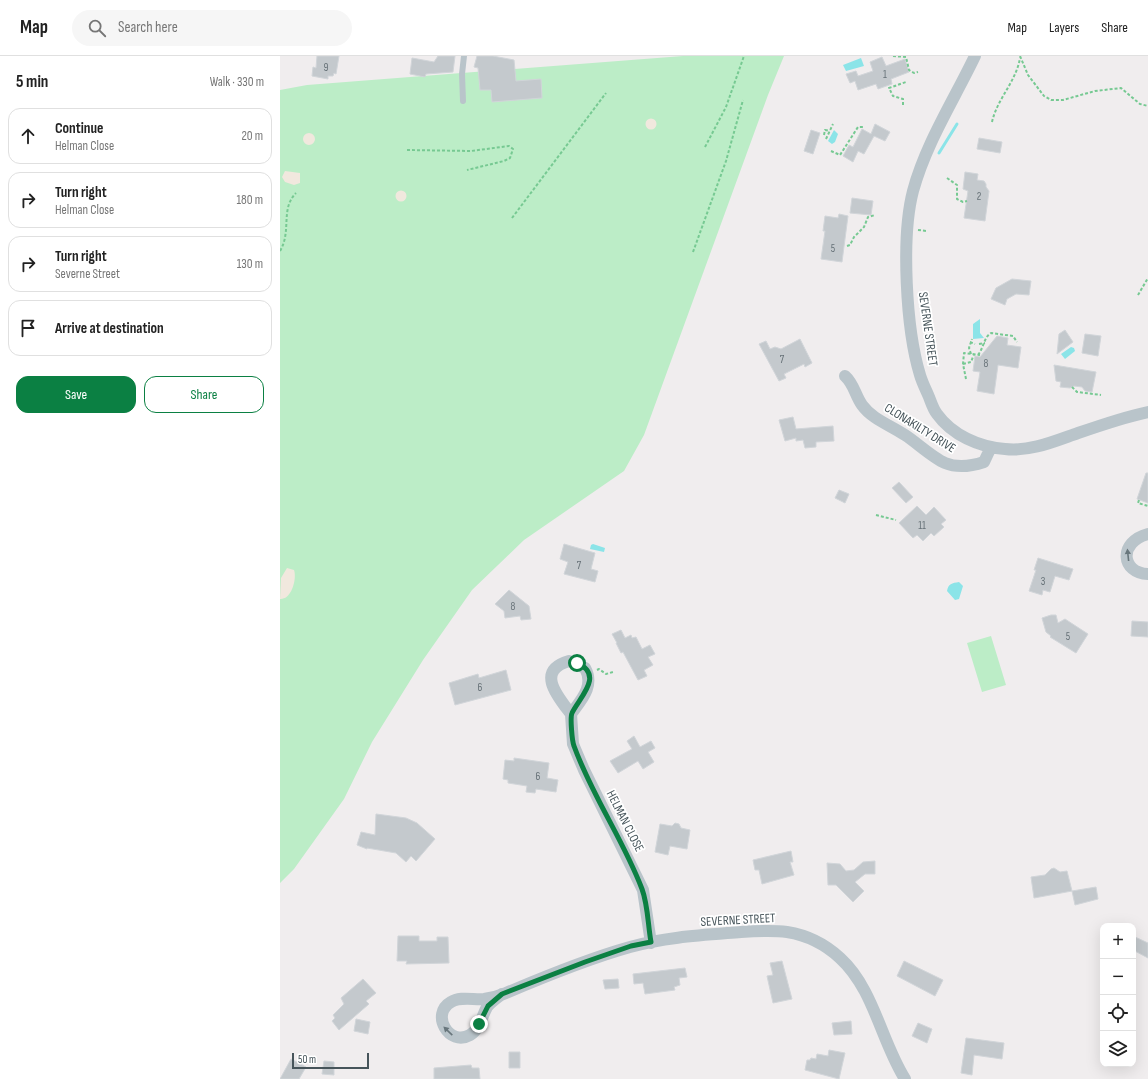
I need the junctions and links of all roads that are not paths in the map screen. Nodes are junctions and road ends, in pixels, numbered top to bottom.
1 (464, 56) edge
2 (975, 56) edge
3 (463, 101) dead end
4 (845, 376) dead end
5 (1148, 412) edge
6 (991, 447) junction
7 (1148, 534) edge
8 (1148, 574) edge
9 (571, 714) junction
10 (651, 942) junction
11 (502, 994) junction
12 (466, 1000) junction
13 (479, 1024) junction
14 (902, 1078) edge

1 - 3 lane
2 - 6 street, SEVERNE STREET
4 - 6 street, CLONAKILTY DRIVE
5 - 6 street, SEVERNE STREET
8 -> 7 street
9 - 9 street
9 - 10 street, HELMAN CLOSE
10 - 11 street, SEVERNE STREET
10 - 14 street, SEVERNE STREET
11 - 12 street, SEVERNE STREET
11 - 13 street, SEVERNE STREET
12 - 13 street
13 -> 12 street, SEVERNE STREET

